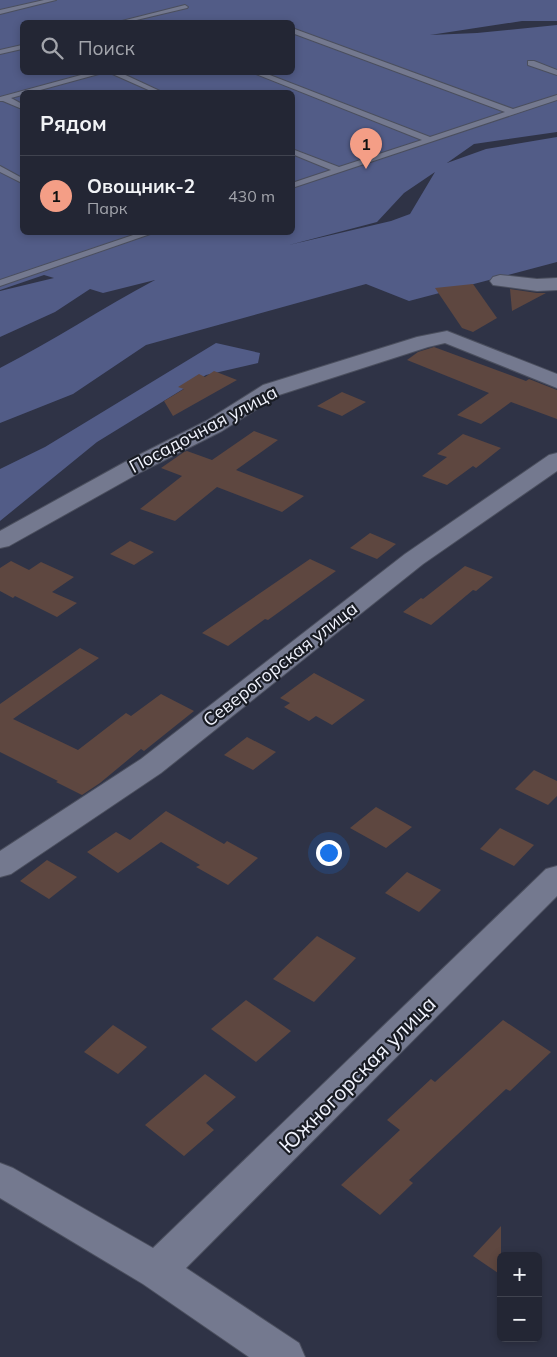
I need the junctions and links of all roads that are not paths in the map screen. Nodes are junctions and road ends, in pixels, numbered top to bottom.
1 (53, 0) edge
2 (185, 7) dead end
3 (0, 12) edge
4 (130, 20) edge
5 (295, 31) edge
6 (20, 47) edge
7 (0, 52) edge
8 (531, 63) dead end
9 (557, 73) edge
10 (92, 75) edge
11 (119, 75) edge
12 (262, 75) edge
13 (35, 90) edge
14 (153, 90) edge
15 (20, 94) edge
16 (557, 98) edge
17 (2, 99) edge
18 (20, 106) edge
19 (513, 112) junction
20 (431, 140) junction
21 (295, 152) edge
22 (0, 169) edge
23 (338, 170) junction
24 (20, 180) edge
25 (295, 185) edge
26 (128, 235) edge
27 (143, 235) edge
28 (134, 238) junction
29 (0, 269) edge
30 (15, 278) junction
31 (500, 281) dead end
32 (0, 283) edge
33 (557, 284) edge
34 (557, 382) edge
35 (557, 460) edge
36 (0, 541) edge
37 (0, 866) edge
38 (557, 877) edge
39 (0, 1179) edge
40 (157, 1271) junction
41 (284, 1357) edge

1 - 3 lane
2 - 4 lane
5 - 19 lane
6 - 7 lane
8 - 9 lane
10 - 13 lane
11 - 14 lane
12 - 20 lane
15 - 17 lane
16 - 19 lane
17 - 18 lane
19 - 20 lane
20 - 23 lane
21 - 23 lane
22 - 24 lane
23 - 25 lane
26 - 28 lane
27 - 28 lane
28 - 30 lane
29 - 30 lane
30 - 32 lane
31 - 33 street
34 - 36 street, Посадочная улица
35 - 37 street, Северогорская улица
38 - 40 street, Южногорская улица
39 - 40 street
40 - 41 street

